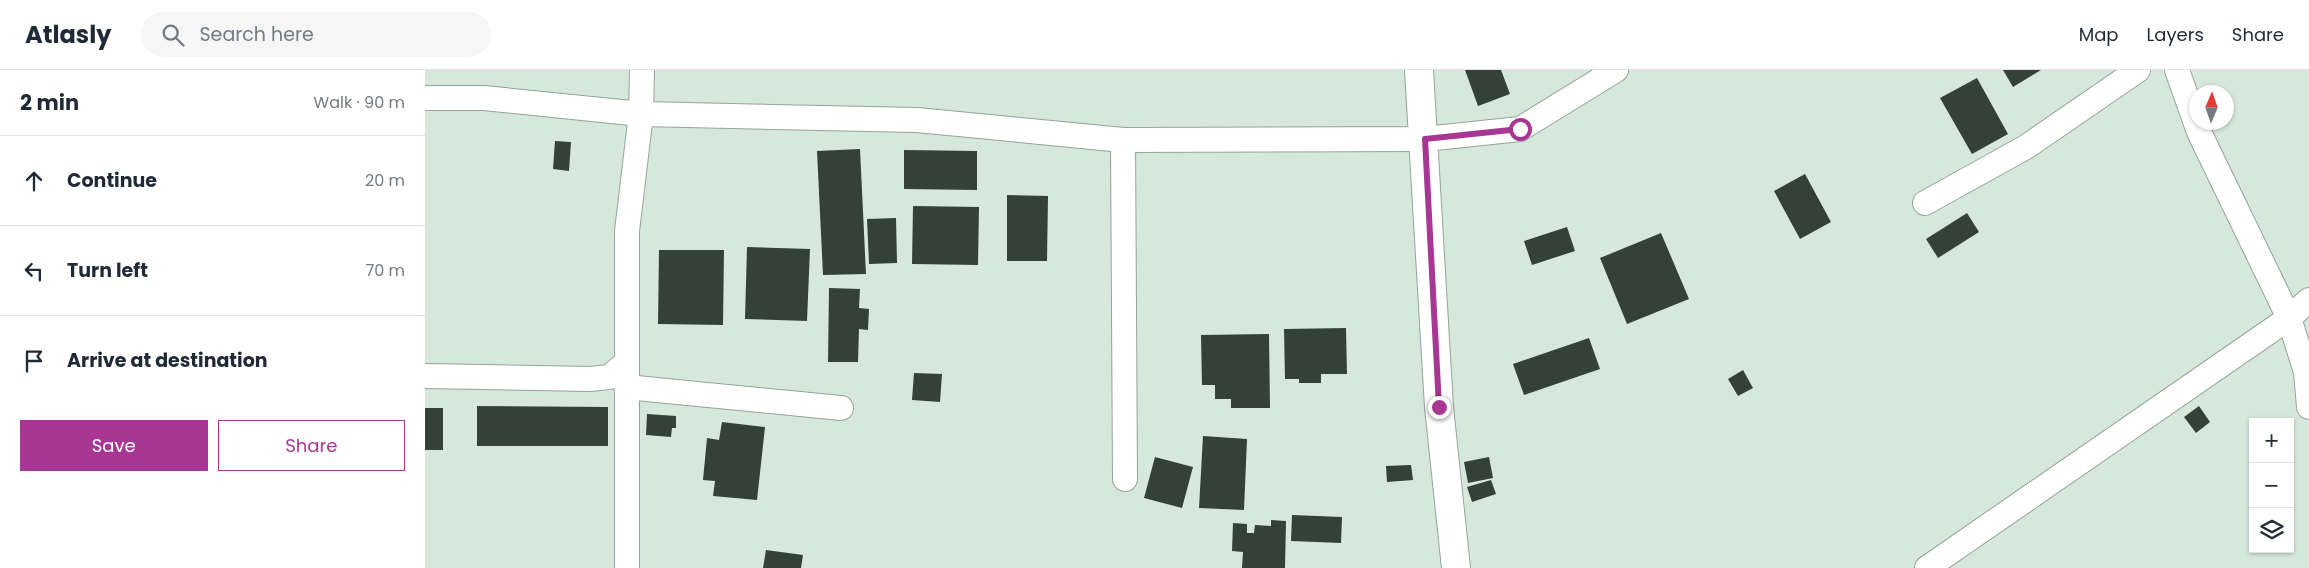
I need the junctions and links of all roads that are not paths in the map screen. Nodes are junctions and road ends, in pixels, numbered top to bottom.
1 (642, 70) edge
2 (1419, 70) edge
3 (1616, 70) edge
4 (2138, 70) edge
5 (2177, 70) edge
6 (425, 98) edge
7 (641, 114) junction
8 (1425, 139) junction
9 (1123, 140) junction
10 (1925, 203) dead end
11 (2309, 300) edge
12 (2289, 318) junction
13 (626, 363) junction
14 (425, 376) edge
15 (626, 386) junction
16 (2309, 407) edge
17 (841, 408) dead end
18 (1125, 479) dead end
19 (627, 568) edge
20 (1456, 568) edge
21 (1927, 568) edge

1 - 7 street
2 - 8 street
3 - 8 street
4 - 10 street
5 - 12 street
6 - 7 street
7 - 9 street
7 - 13 street
8 - 9 street
8 - 20 street
9 - 18 street
11 - 12 street
12 - 16 street
12 - 21 street
13 - 14 street
13 - 15 street
15 - 17 street
15 - 19 street

